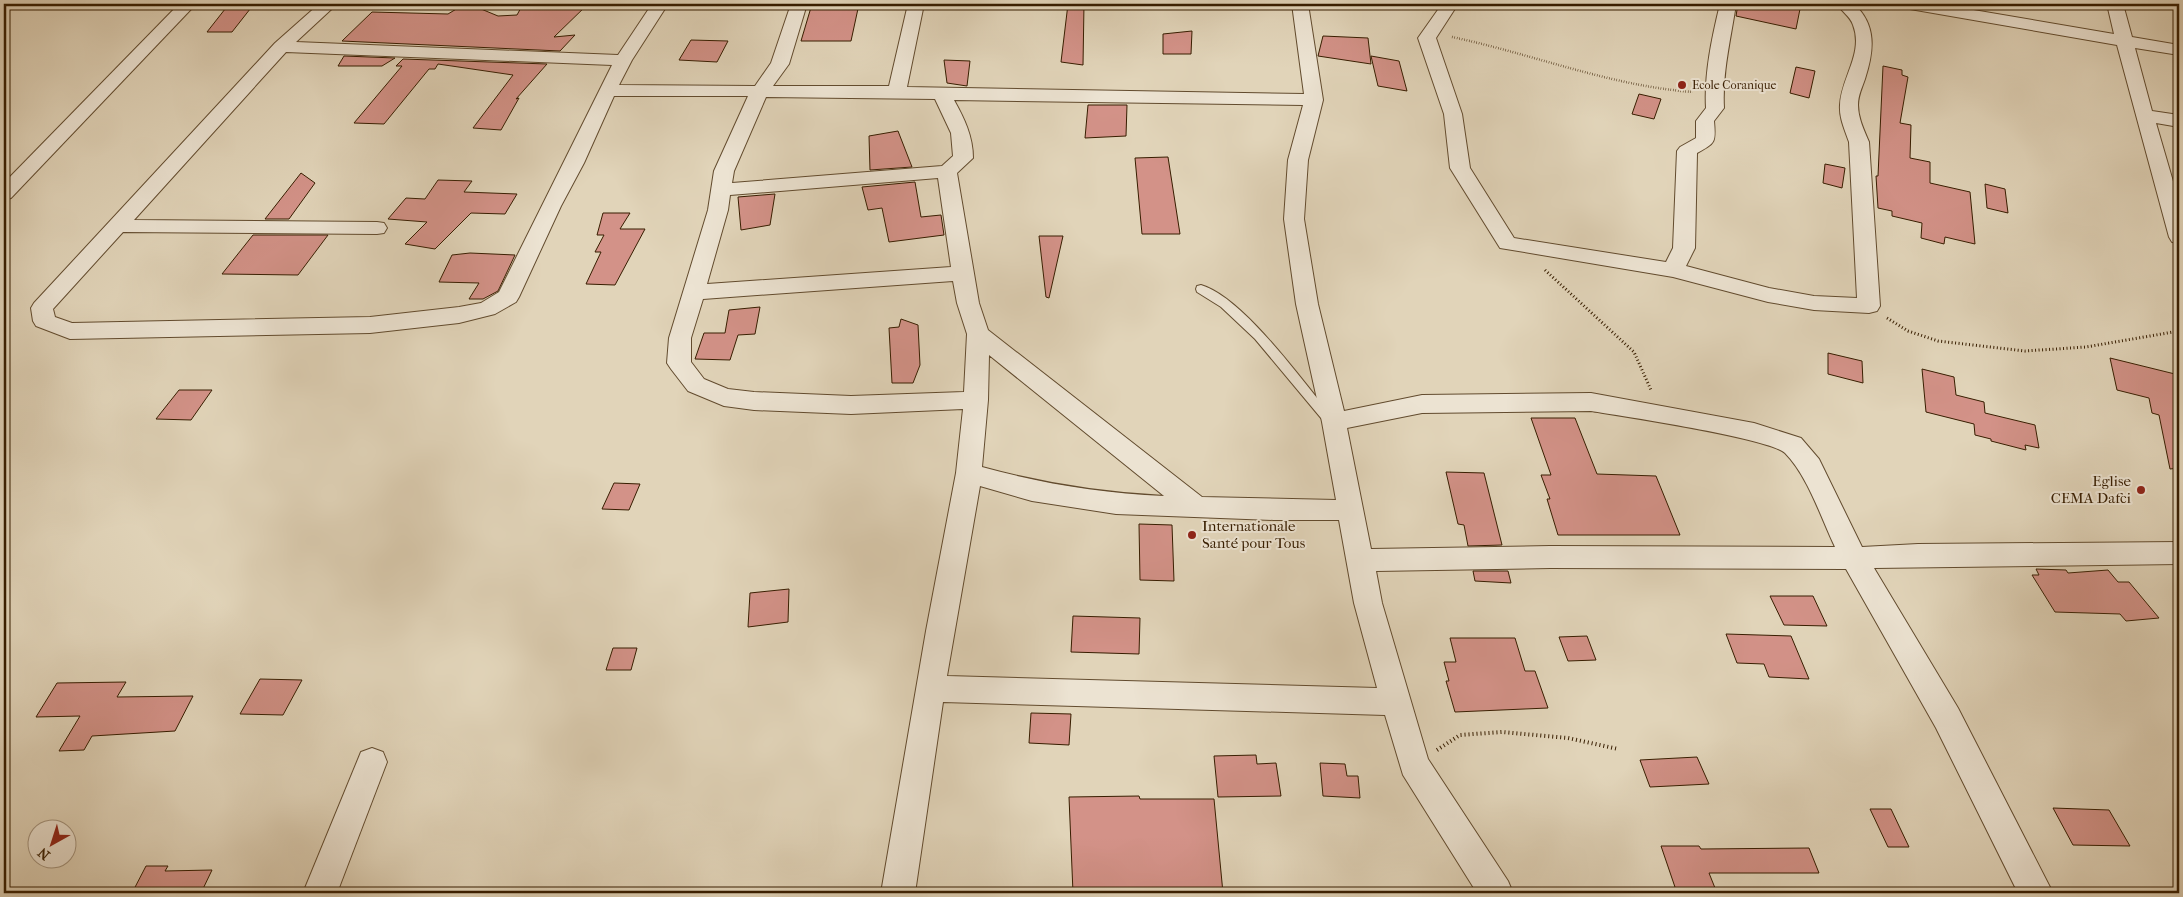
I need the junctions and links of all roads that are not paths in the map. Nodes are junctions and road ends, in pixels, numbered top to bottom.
1 (188, 4) edge
2 (329, 4) edge
3 (660, 4) edge
4 (799, 4) edge
5 (916, 4) edge
6 (1300, 4) edge
7 (1450, 4) edge
8 (1728, 4) edge
9 (1845, 4) edge
10 (1910, 4) edge
11 (2116, 4) edge
12 (2125, 40) junction
13 (281, 47) junction
14 (2179, 50) edge
15 (623, 60) junction
16 (607, 90) junction
17 (759, 92) junction
18 (897, 92) junction
19 (941, 94) junction
20 (1314, 100) junction
21 (2144, 115) junction
22 (2179, 121) edge
23 (947, 171) junction
24 (721, 190) junction
25 (4, 194) edge
26 (118, 226) junction
27 (377, 228) dead end
28 (2179, 237) edge
29 (1673, 270) junction
30 (963, 273) junction
31 (1201, 290) dead end
32 (694, 292) junction
33 (978, 334) junction
34 (976, 400) junction
35 (1334, 422) junction
36 (969, 473) junction
37 (1195, 506) junction
38 (1351, 510) junction
39 (2179, 553) edge
40 (1854, 558) junction
41 (1361, 560) junction
42 (931, 689) junction
43 (1395, 702) junction
44 (372, 762) dead end
45 (320, 893) edge
46 (898, 893) edge
47 (1496, 893) edge
48 (2036, 893) edge

1 - 25 street
2 - 13 street
3 - 15 street
4 - 17 street
5 - 18 street
6 - 20 street
7 - 29 street
8 - 29 street
9 - 29 street
10 - 12 street
11 - 12 street
12 - 14 street
12 - 21 street
13 - 15 street
13 - 26 street
15 - 16 street
16 - 17 street
16 - 26 street
17 - 18 street
17 - 24 street
18 - 19 street
19 - 20 street
19 - 23 street
20 - 35 street
21 - 22 street
21 - 28 street
23 - 24 street
23 - 30 street
24 - 32 street
26 - 27 street
30 - 32 street
30 - 33 street
31 - 35 lane
32 - 34 street
33 - 34 street
33 - 37 street
34 - 36 street
35 - 38 street
35 - 40 street
36 - 37 street
36 - 42 street
37 - 38 street
38 - 41 street
39 - 40 street
40 - 41 street
40 - 48 street
41 - 43 street
42 - 43 street
42 - 46 street
43 - 47 street
44 - 45 street

